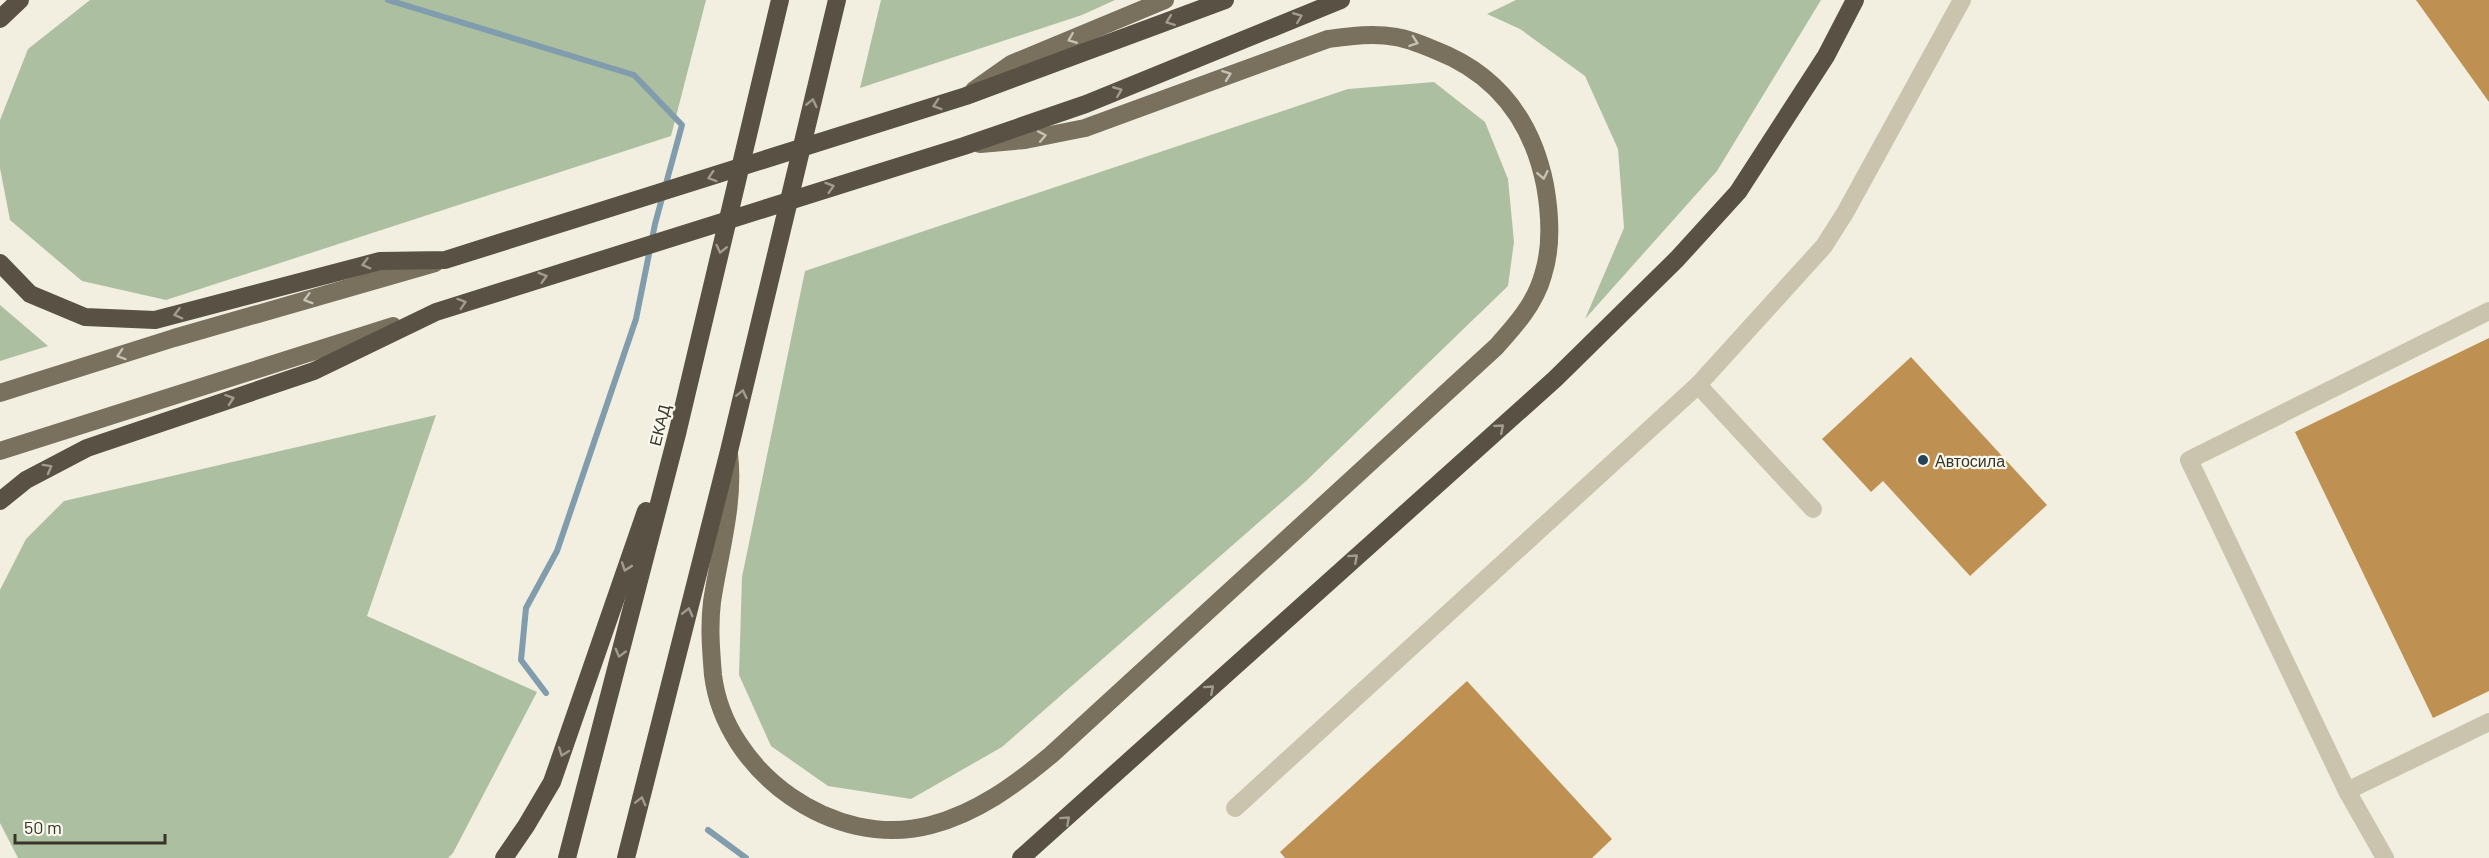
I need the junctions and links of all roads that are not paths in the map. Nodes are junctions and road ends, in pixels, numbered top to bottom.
1 (20, 0) edge
2 (837, 0) edge
3 (1165, 0) edge
4 (1225, 0) edge
5 (1341, 0) edge
6 (1855, 0) edge
7 (1962, 0) edge
8 (779, 3) edge
9 (0, 20) edge
10 (966, 96) junction
11 (964, 146) junction
12 (445, 260) junction
13 (0, 263) edge
14 (2489, 311) edge
15 (436, 312) junction
16 (1698, 385) junction
17 (0, 393) edge
18 (677, 434) junction
19 (0, 451) edge
20 (729, 451) junction
21 (0, 501) edge
22 (1813, 509) dead end
23 (2489, 722) edge
24 (2347, 791) junction
25 (1235, 808) dead end
26 (504, 858) edge
27 (567, 858) edge
28 (626, 858) edge
29 (1021, 858) edge
30 (2385, 858) edge

1 - 9 highway
20 -> 2 highway
3 -> 10 main road
4 -> 10 highway
11 -> 5 highway
29 -> 6 highway
7 - 16 lane
8 -> 18 highway, ЕКАД
10 -> 12 highway
15 -> 11 highway
11 -> 20 main road
12 -> 13 highway
12 -> 17 main road
14 - 24 lane
15 - 19 main road
21 -> 15 highway
16 - 22 lane
16 - 25 lane
18 -> 26 highway
18 -> 27 highway, ЕКАД
28 -> 20 highway
23 - 24 lane
24 - 30 lane

